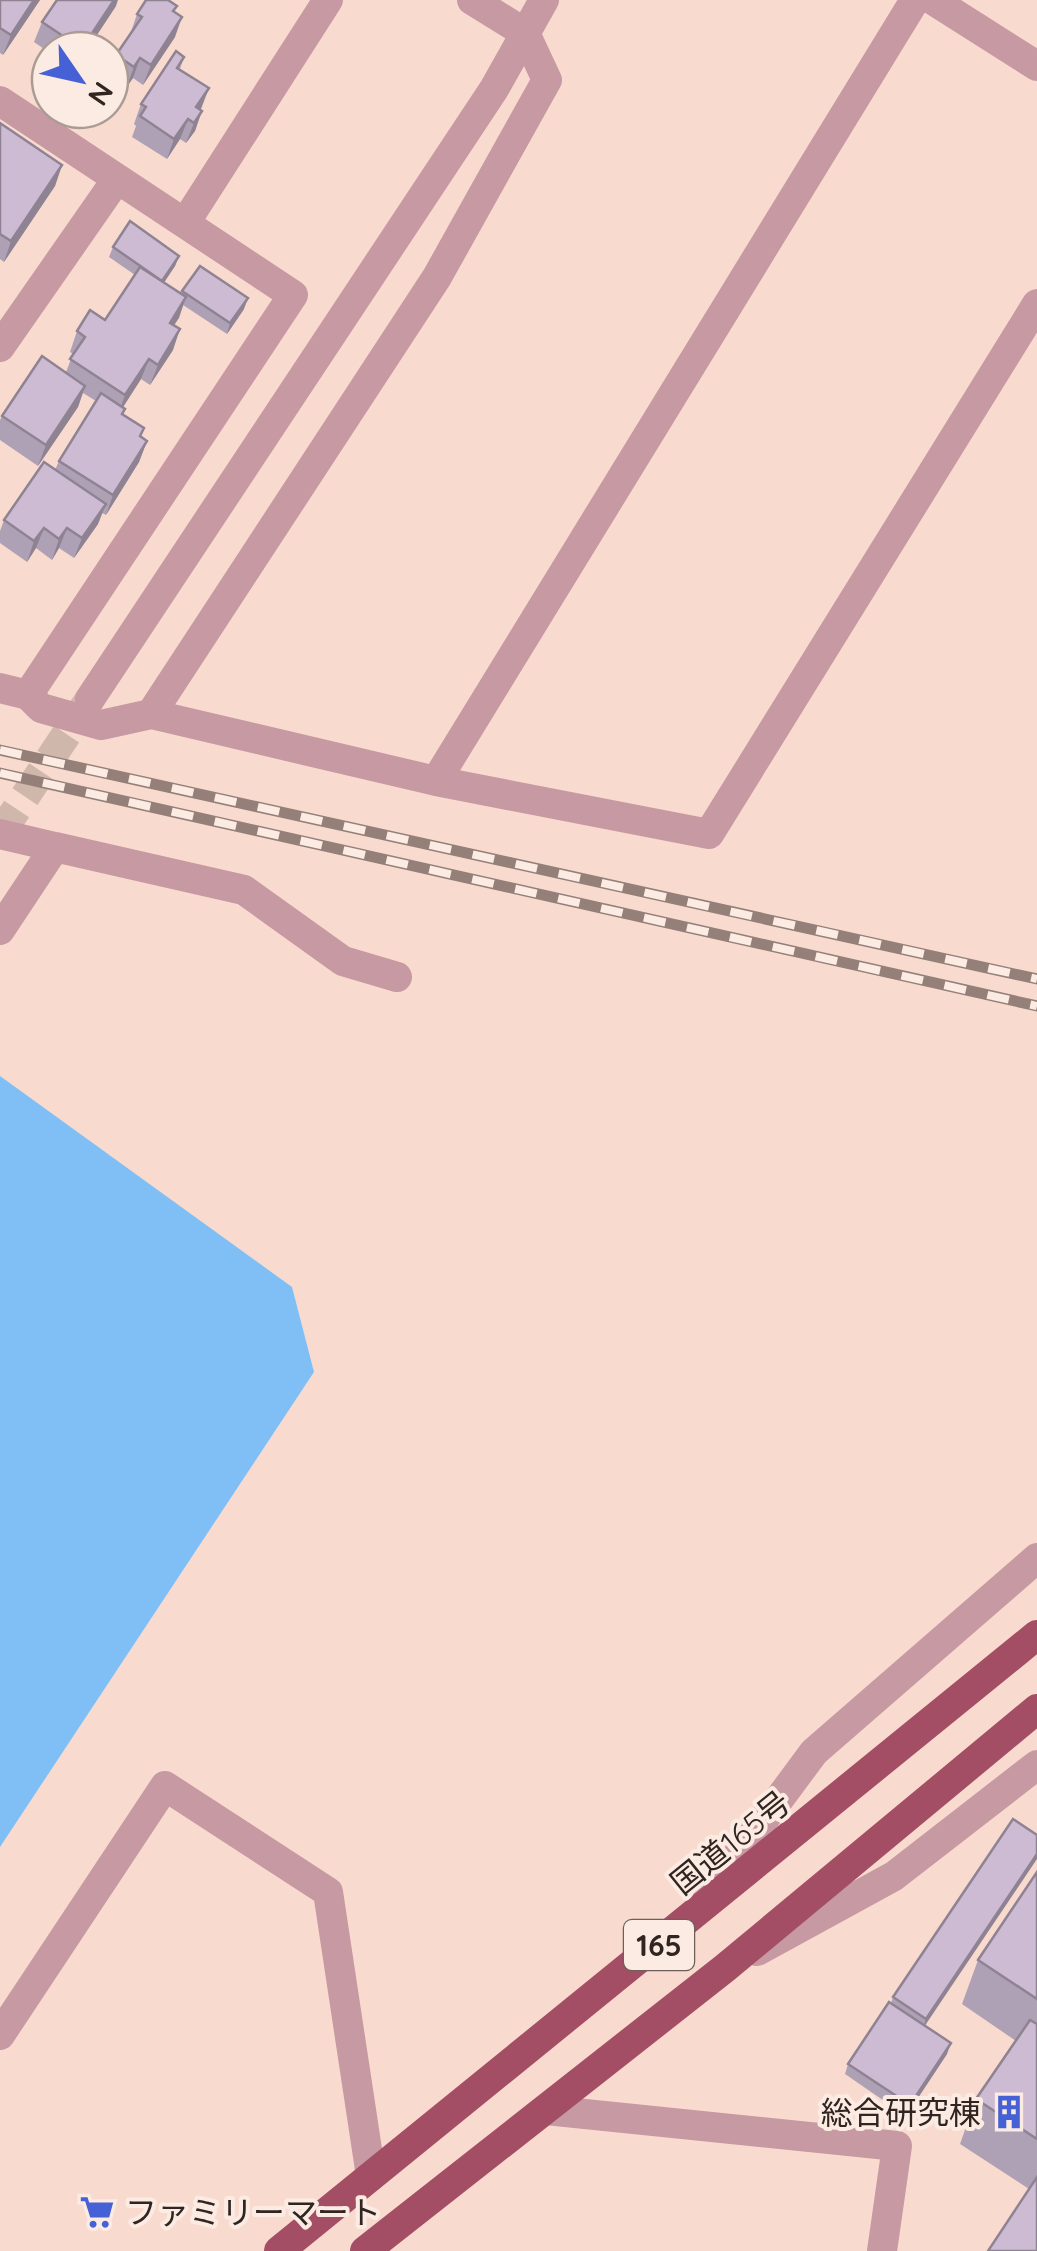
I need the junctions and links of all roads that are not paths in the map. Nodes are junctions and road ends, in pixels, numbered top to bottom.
1 (328, 0) edge
2 (472, 0) edge
3 (544, 0) edge
4 (915, 0) edge
5 (933, 0) edge
6 (525, 34) junction
7 (1037, 66) edge
8 (0, 101) edge
9 (117, 178) junction
10 (185, 224) junction
11 (1037, 304) edge
12 (0, 347) edge
13 (14, 692) edge
14 (90, 699) tunnel mouth
15 (151, 714) junction
16 (436, 781) junction
17 (0, 834) edge
18 (55, 846) junction
19 (0, 930) edge
20 (397, 977) dead end
21 (1037, 1558) edge
22 (1037, 1635) edge
23 (1037, 1709) edge
24 (1037, 1766) edge
25 (688, 1922) junction
26 (725, 1968) junction
27 (0, 2035) edge
28 (546, 2110) junction
29 (371, 2176) junction
30 (279, 2251) edge
31 (365, 2251) edge
32 (882, 2251) edge

1 - 10 street
2 - 6 street
3 - 6 street
4 - 16 street
5 - 7 street
6 - 14 street
6 - 15 street
8 - 9 street
9 - 10 street
9 - 12 street
10 - 13 street
11 - 16 street
13 - 15 street
15 - 16 street
17 - 18 street
18 - 19 street
18 - 20 street
21 - 25 street
22 - 25 highway, 国道165号 / 165
23 - 26 highway, 165
24 - 26 street
25 - 29 highway, 国道165号 / 165
26 - 28 highway, 165
27 - 29 street
28 - 31 highway, 165
28 - 32 street
29 - 30 highway, 国道165号 / 165

